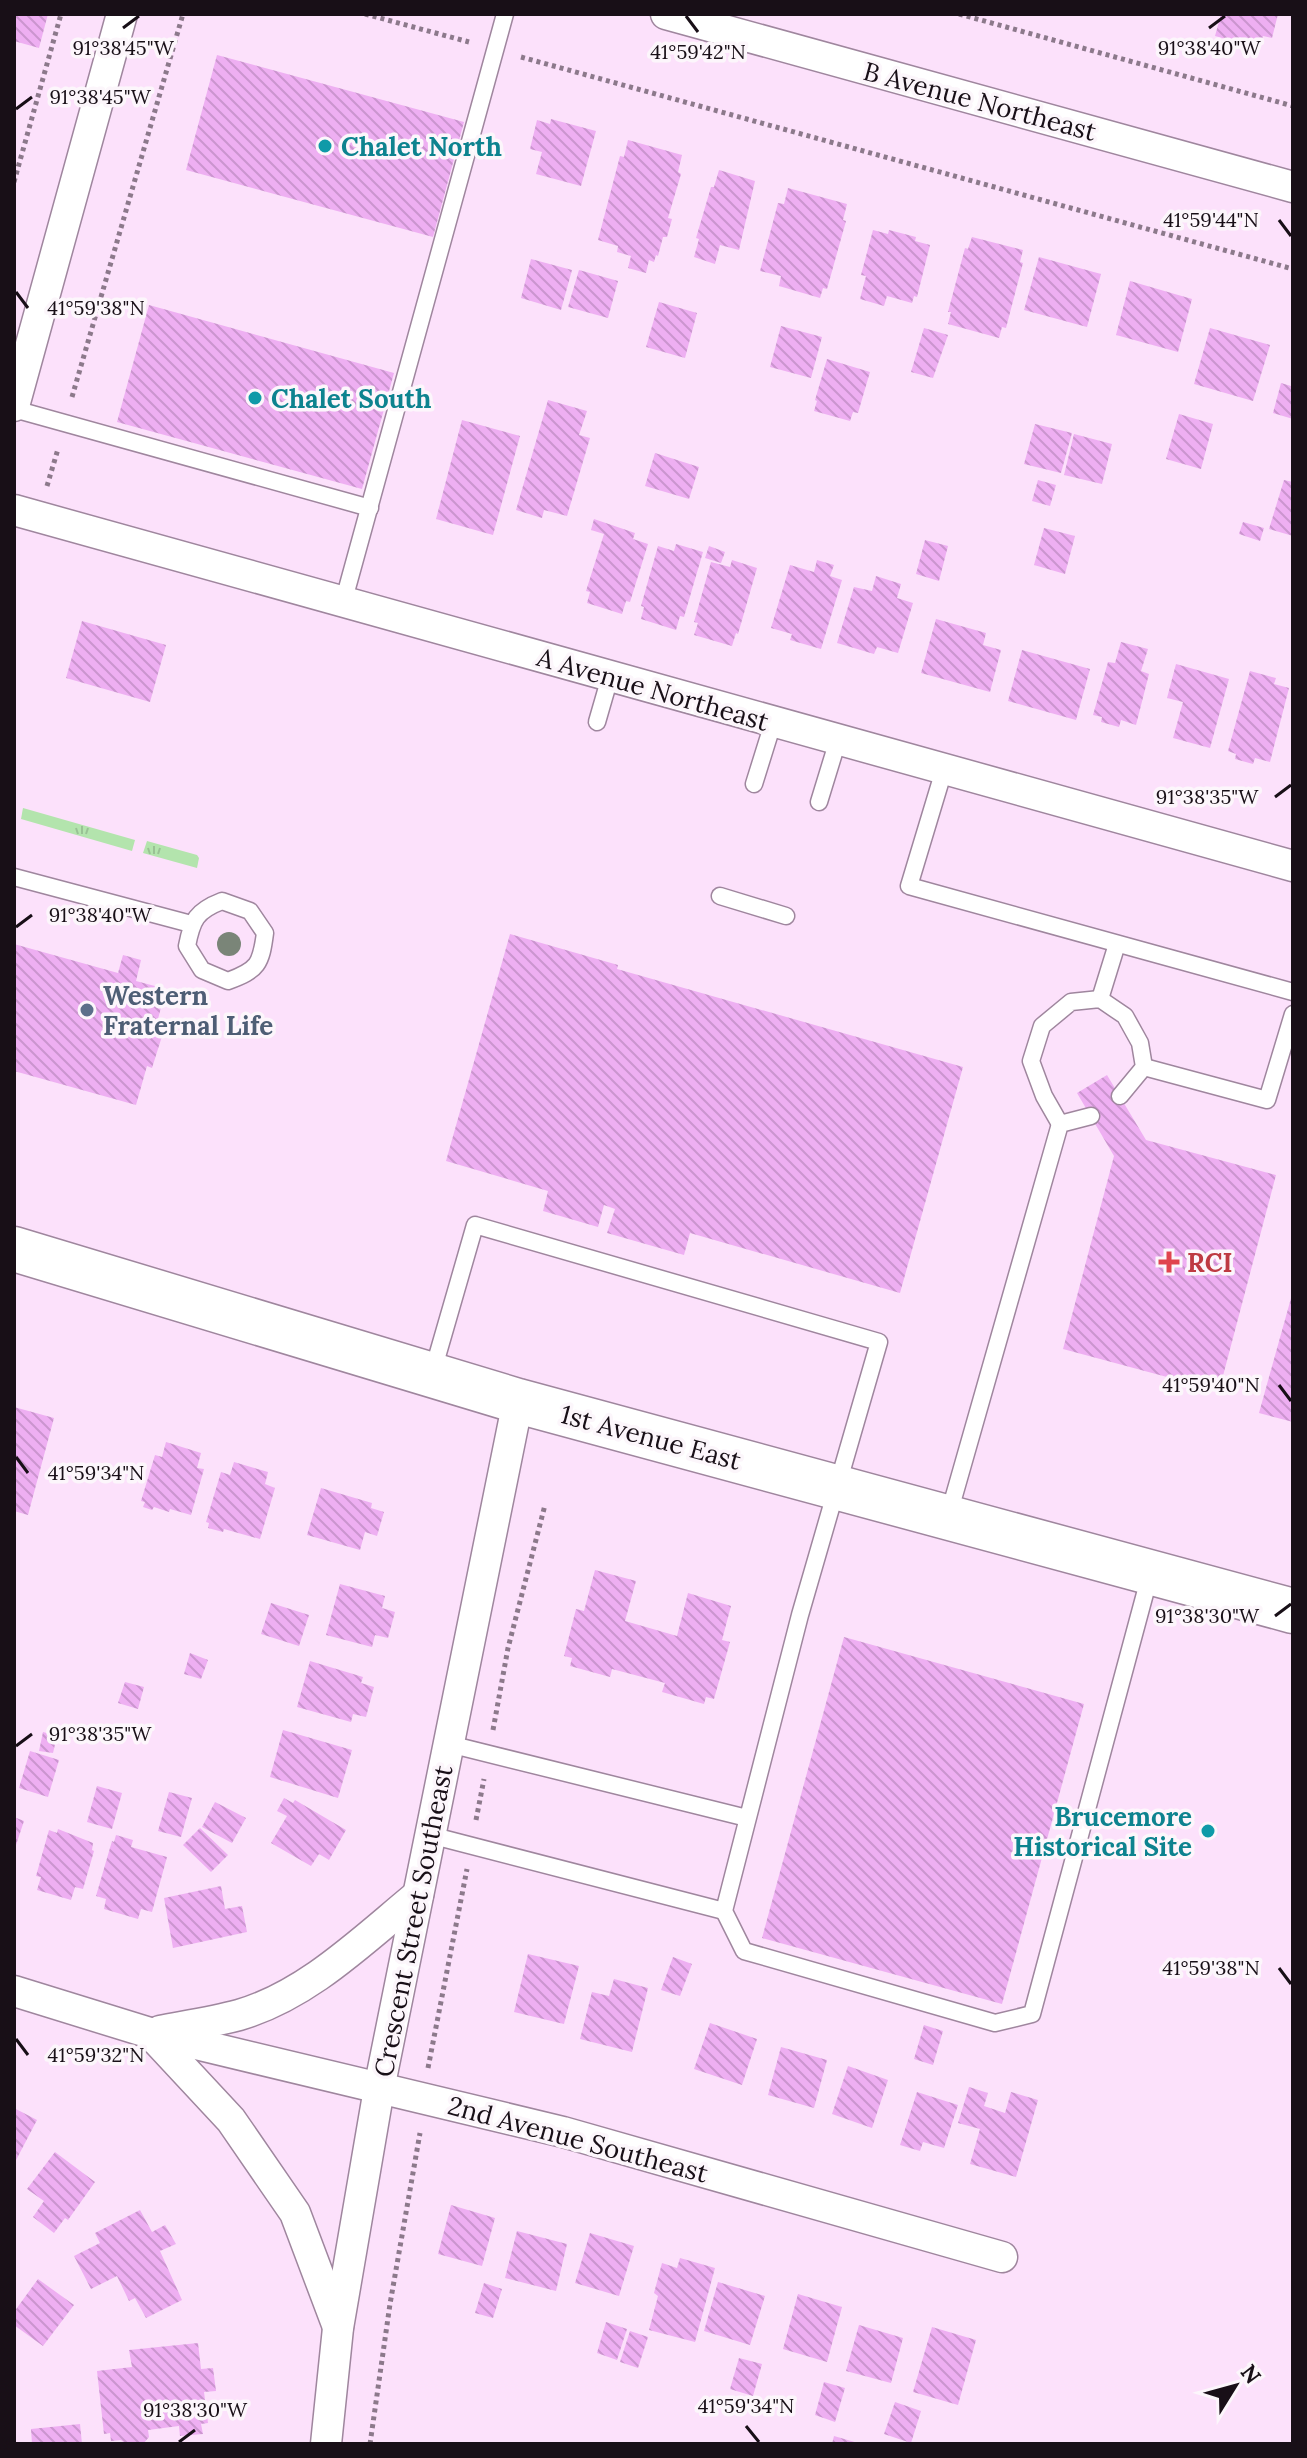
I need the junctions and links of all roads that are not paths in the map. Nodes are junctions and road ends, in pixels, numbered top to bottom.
1 (122, 14) edge
2 (505, 14) edge
3 (666, 14) edge
4 (1293, 187) edge
5 (14, 407) edge
6 (370, 508) junction
7 (14, 510) edge
8 (343, 603) junction
9 (610, 677) junction
10 (597, 722) dead end
11 (773, 723) junction
12 (838, 740) junction
13 (944, 770) junction
14 (754, 784) dead end
15 (819, 802) dead end
16 (1293, 866) edge
17 (14, 877) edge
18 (720, 896) dead end
19 (786, 916) dead end
20 (191, 924) junction
21 (1117, 944) junction
22 (1293, 992) edge
23 (1100, 999) junction
24 (1293, 1014) edge
25 (1144, 1067) junction
26 (1120, 1096) dead end
27 (1091, 1116) dead end
28 (1060, 1124) junction
29 (14, 1249) edge
30 (432, 1376) junction
31 (518, 1401) junction
32 (837, 1488) junction
33 (948, 1519) junction
34 (1150, 1573) junction
35 (1293, 1611) edge
36 (449, 1744) junction
37 (747, 1818) junction
38 (430, 1835) junction
39 (418, 1895) junction
40 (724, 1911) junction
41 (14, 1991) edge
42 (150, 2033) junction
43 (379, 2089) junction
44 (1002, 2257) dead end
45 (338, 2328) junction
46 (326, 2444) edge

1 - 5 street
2 - 6 lane
3 - 4 street, B Avenue Northeast
5 - 6 lane
6 - 8 lane
7 - 8 street, A Avenue Northeast
8 - 9 street, A Avenue Northeast
9 - 10 lane
9 - 11 street, A Avenue Northeast
11 - 12 street, A Avenue Northeast
11 - 14 lane
12 - 13 street, A Avenue Northeast
12 - 15 lane
13 - 16 street, A Avenue Northeast
13 - 21 lane
17 - 20 lane
18 - 19 lane
20 - 20 lane
21 - 22 lane
21 - 23 lane
23 - 25 lane
23 - 28 lane
24 - 25 lane
25 - 26 lane
27 - 28 lane
28 - 33 lane
29 - 30 main road, 1st Avenue East
30 - 31 main road, 1st Avenue East
30 - 32 lane
31 - 32 main road, 1st Avenue East
31 - 36 street, Crescent Street Southeast
32 - 33 main road, 1st Avenue East
32 - 37 lane
33 - 34 main road, 1st Avenue East
34 - 35 main road, 1st Avenue East
34 - 40 lane
36 - 37 lane
36 - 38 street, Crescent Street Southeast
37 - 40 lane
38 - 39 street, Crescent Street Southeast
38 - 40 lane
39 - 42 street, 2nd Avenue Southeast
39 - 43 street, Crescent Street Southeast
41 - 42 street, 2nd Avenue Southeast
42 - 43 street, 2nd Avenue Southeast
42 - 45 street, 2nd Avenue Southeast
43 - 44 street, 2nd Avenue Southeast
43 - 45 street, Crescent Street Southeast
45 - 46 street, Crescent Street Southeast

